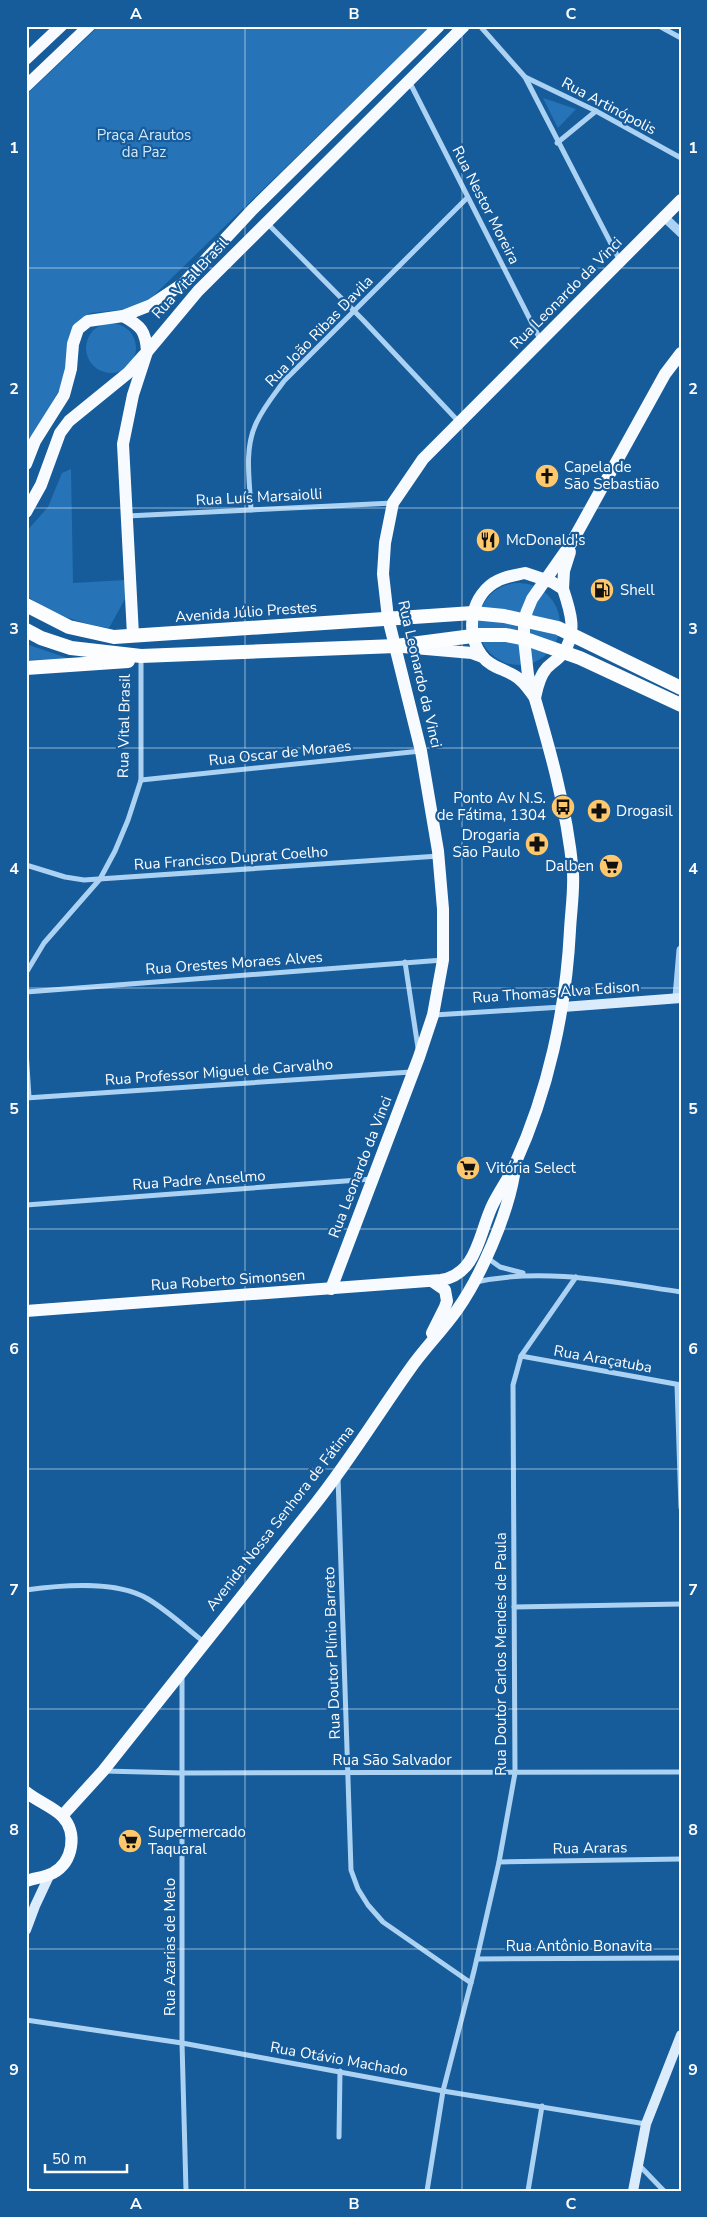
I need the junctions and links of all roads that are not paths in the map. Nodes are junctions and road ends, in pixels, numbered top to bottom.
1 (61, 26) edge
2 (89, 26) edge
3 (439, 26) edge
4 (464, 26) edge
5 (480, 26) edge
6 (659, 26) edge
7 (681, 38) edge
8 (26, 59) edge
9 (525, 77) junction
10 (408, 80) junction
11 (26, 86) edge
12 (596, 111) junction
13 (557, 143) junction
14 (681, 158) edge
15 (467, 198) junction
16 (681, 200) edge
17 (663, 216) junction
18 (267, 222) junction
19 (681, 233) edge
20 (620, 262) junction
21 (355, 311) junction
22 (123, 316) junction
23 (541, 341) junction
24 (147, 352) junction
25 (681, 353) edge
26 (460, 422) junction
27 (26, 464) edge
28 (393, 503) junction
29 (251, 510) junction
30 (26, 512) edge
31 (126, 516) junction
32 (572, 542) junction
33 (525, 573) junction
34 (546, 580) junction
35 (563, 589) junction
36 (26, 605) edge
37 (473, 613) junction
38 (388, 618) junction
39 (524, 620) junction
40 (26, 630) edge
41 (133, 635) junction
42 (571, 635) junction
43 (473, 636) junction
44 (524, 639) junction
45 (396, 646) junction
46 (564, 653) junction
47 (141, 656) junction
48 (483, 657) junction
49 (26, 668) edge
50 (681, 688) edge
51 (535, 698) junction
52 (681, 705) edge
53 (421, 751) junction
54 (141, 780) junction
55 (439, 856) junction
56 (26, 865) edge
57 (100, 879) junction
58 (681, 950) edge
59 (443, 960) junction
60 (404, 962) junction
61 (26, 973) edge
62 (26, 992) edge
63 (679, 998) edge
64 (563, 1007) junction
65 (434, 1015) junction
66 (26, 1051) edge
67 (420, 1057) junction
68 (414, 1071) junction
69 (28, 1097) edge
70 (515, 1165) junction
71 (374, 1179) junction
72 (26, 1205) edge
73 (486, 1256) junction
74 (529, 1275) junction
75 (576, 1277) junction
76 (432, 1281) junction
77 (474, 1282) junction
78 (331, 1289) junction
79 (681, 1292) edge
80 (26, 1311) edge
81 (420, 1355) junction
82 (521, 1356) junction
83 (679, 1385) edge
84 (338, 1475) junction
85 (681, 1508) edge
86 (26, 1590) edge
87 (681, 1604) edge
88 (514, 1607) junction
89 (204, 1642) junction
90 (182, 1672) junction
91 (103, 1771) junction
92 (348, 1772) junction
93 (681, 1772) edge
94 (182, 1773) junction
95 (515, 1773) junction
96 (26, 1792) edge
97 (62, 1816) junction
98 (681, 1859) edge
99 (499, 1862) junction
100 (50, 1874) junction
101 (26, 1881) edge
102 (26, 1930) edge
103 (681, 1958) edge
104 (477, 1959) junction
105 (471, 1983) junction
106 (26, 2020) edge
107 (681, 2035) edge
108 (182, 2043) junction
109 (340, 2071) junction
110 (443, 2091) junction
111 (542, 2106) junction
112 (646, 2124) junction
113 (339, 2137) dead end
114 (638, 2163) junction
115 (26, 2190) edge
116 (30, 2191) edge
117 (186, 2191) edge
118 (427, 2191) edge
119 (528, 2191) edge
120 (633, 2191) edge
121 (664, 2191) edge

1 - 8 main road
2 - 11 main road
3 - 22 main road, Rua Vital Brasil
4 - 10 main road, Rua Vital Brasil
5 - 9 street
6 - 7 street
9 - 12 street, Rua Artinópolis
9 - 13 street
10 - 15 street, Rua Nestor Moreira
10 - 18 main road, Rua Vital Brasil
12 - 13 street
12 - 14 street, Rua Artinópolis
13 - 20 street
15 - 21 street, Rua João Ribas Davila
15 - 23 street, Rua Nestor Moreira
16 - 17 main road, Rua Leonardo da Vinci
17 - 19 street
17 - 20 main road, Rua Leonardo da Vinci
18 - 21 street
18 - 24 main road, Rua Vital Brasil
20 - 23 main road, Rua Leonardo da Vinci
21 - 26 street
21 - 29 street, Rua João Ribas Davila
22 - 24 main road
22 - 27 main road, Rua Vital Brasil
23 - 26 main road, Rua Leonardo da Vinci
24 - 30 main road
24 - 31 main road, Rua Vital Brasil
25 - 32 main road, Avenida Nossa Senhora de Fátima
26 - 28 main road, Rua Leonardo da Vinci
28 - 29 street, Rua Luís Marsaiolli
28 - 38 main road, Rua Leonardo da Vinci
29 - 31 street, Rua Luís Marsaiolli
31 - 41 main road, Rua Vital Brasil
32 - 33 main road, Avenida Nossa Senhora de Fátima
32 - 34 main road, Avenida Nossa Senhora de Fátima
32 - 35 main road
33 - 34 main road
33 - 37 main road, Avenida Nossa Senhora de Fátima
34 - 35 main road
34 - 39 main road, Avenida Nossa Senhora de Fátima
35 - 42 main road
36 - 41 highway, Avenida Júlio Prestes
37 - 38 highway, Avenida Júlio Prestes
37 - 39 highway, Avenida Júlio Prestes
37 - 43 main road
38 - 41 highway, Avenida Júlio Prestes
38 - 45 main road, Rua Leonardo da Vinci
39 - 42 highway, Avenida Júlio Prestes
39 - 44 main road, Avenida Nossa Senhora de Fátima
40 - 47 highway
42 - 46 main road
42 - 50 highway
43 - 44 highway
43 - 45 highway
43 - 48 main road
44 - 46 highway
44 - 51 main road, Avenida Nossa Senhora de Fátima
45 - 47 highway
45 - 48 main road
45 - 53 main road, Rua Leonardo da Vinci
46 - 51 main road
46 - 52 highway
47 - 49 highway
47 - 54 street, Rua Vital Brasil
48 - 51 main road
51 - 64 main road, Avenida Nossa Senhora de Fátima
53 - 54 street, Rua Oscar de Moraes
53 - 55 main road, Rua Leonardo da Vinci
54 - 57 street, Rua Vital Brasil
55 - 57 street, Rua Francisco Duprat Coelho
55 - 59 main road, Rua Leonardo da Vinci
56 - 57 street, Rua Francisco Duprat Coelho
57 - 61 street, Rua Vital Brasil
58 - 63 street
59 - 60 street, Rua Orestes Moraes Alves
59 - 65 main road, Rua Leonardo da Vinci
60 - 62 street, Rua Orestes Moraes Alves
60 - 67 street
63 - 64 main road, Rua Thomas Alva Edison
64 - 65 street, Rua Thomas Alva Edison
64 - 70 main road, Avenida Nossa Senhora de Fátima
65 - 67 main road, Rua Leonardo da Vinci
66 - 69 street
67 - 68 main road, Rua Leonardo da Vinci
68 - 69 street, Rua Professor Miguel de Carvalho
68 - 71 main road, Rua Leonardo da Vinci
70 - 73 main road, Avenida Nossa Senhora de Fátima
70 - 76 main road, Avenida Nossa Senhora de Fátima
71 - 72 street, Rua Padre Anselmo
71 - 78 main road, Rua Leonardo da Vinci
73 - 74 street
73 - 77 main road, Avenida Nossa Senhora de Fátima
74 - 75 street
74 - 77 street
75 - 79 street
75 - 82 street, Rua Doutor Carlos Mendes de Paula
76 - 77 main road
76 - 78 main road, Rua Roberto Simonsen
76 - 81 main road
77 - 81 main road, Avenida Nossa Senhora de Fátima
78 - 80 main road, Rua Roberto Simonsen
81 - 84 main road, Avenida Nossa Senhora de Fátima
82 - 83 street, Rua Araçatuba
82 - 88 street, Rua Doutor Carlos Mendes de Paula
83 - 85 street
84 - 89 main road, Avenida Nossa Senhora de Fátima
84 - 92 street, Rua Doutor Plínio Barreto
86 - 89 street
87 - 88 street
88 - 95 street, Rua Doutor Carlos Mendes de Paula
89 - 90 main road, Avenida Nossa Senhora de Fátima
90 - 91 main road, Avenida Nossa Senhora de Fátima
90 - 94 street, Rua Azarias de Melo
91 - 94 street, Rua São Salvador
91 - 97 main road, Avenida Nossa Senhora de Fátima
92 - 94 street, Rua São Salvador
92 - 95 street, Rua São Salvador
92 - 105 street, Rua Doutor Plínio Barreto
93 - 95 street, Rua São Salvador
94 - 108 street, Rua Azarias de Melo
95 - 99 street, Rua Doutor Carlos Mendes de Paula
96 - 97 main road
97 - 100 main road
98 - 99 street, Rua Araras
99 - 104 street, Rua Doutor Carlos Mendes de Paula
100 - 101 main road
100 - 102 main road
103 - 104 street, Rua Antônio Bonavita
104 - 105 street, Rua Doutor Carlos Mendes de Paula
105 - 110 street, Rua Doutor Carlos Mendes de Paula
106 - 108 street, Rua Otávio Machado
107 - 112 main road
108 - 109 street, Rua Otávio Machado
108 - 117 street, Rua Azarias de Melo
109 - 110 street, Rua Otávio Machado
109 - 113 street
110 - 111 street, Rua Otávio Machado
110 - 118 street, Rua Doutor Carlos Mendes de Paula
111 - 112 street, Rua Otávio Machado
111 - 119 street
112 - 114 main road
114 - 120 main road
114 - 121 street
115 - 116 street

